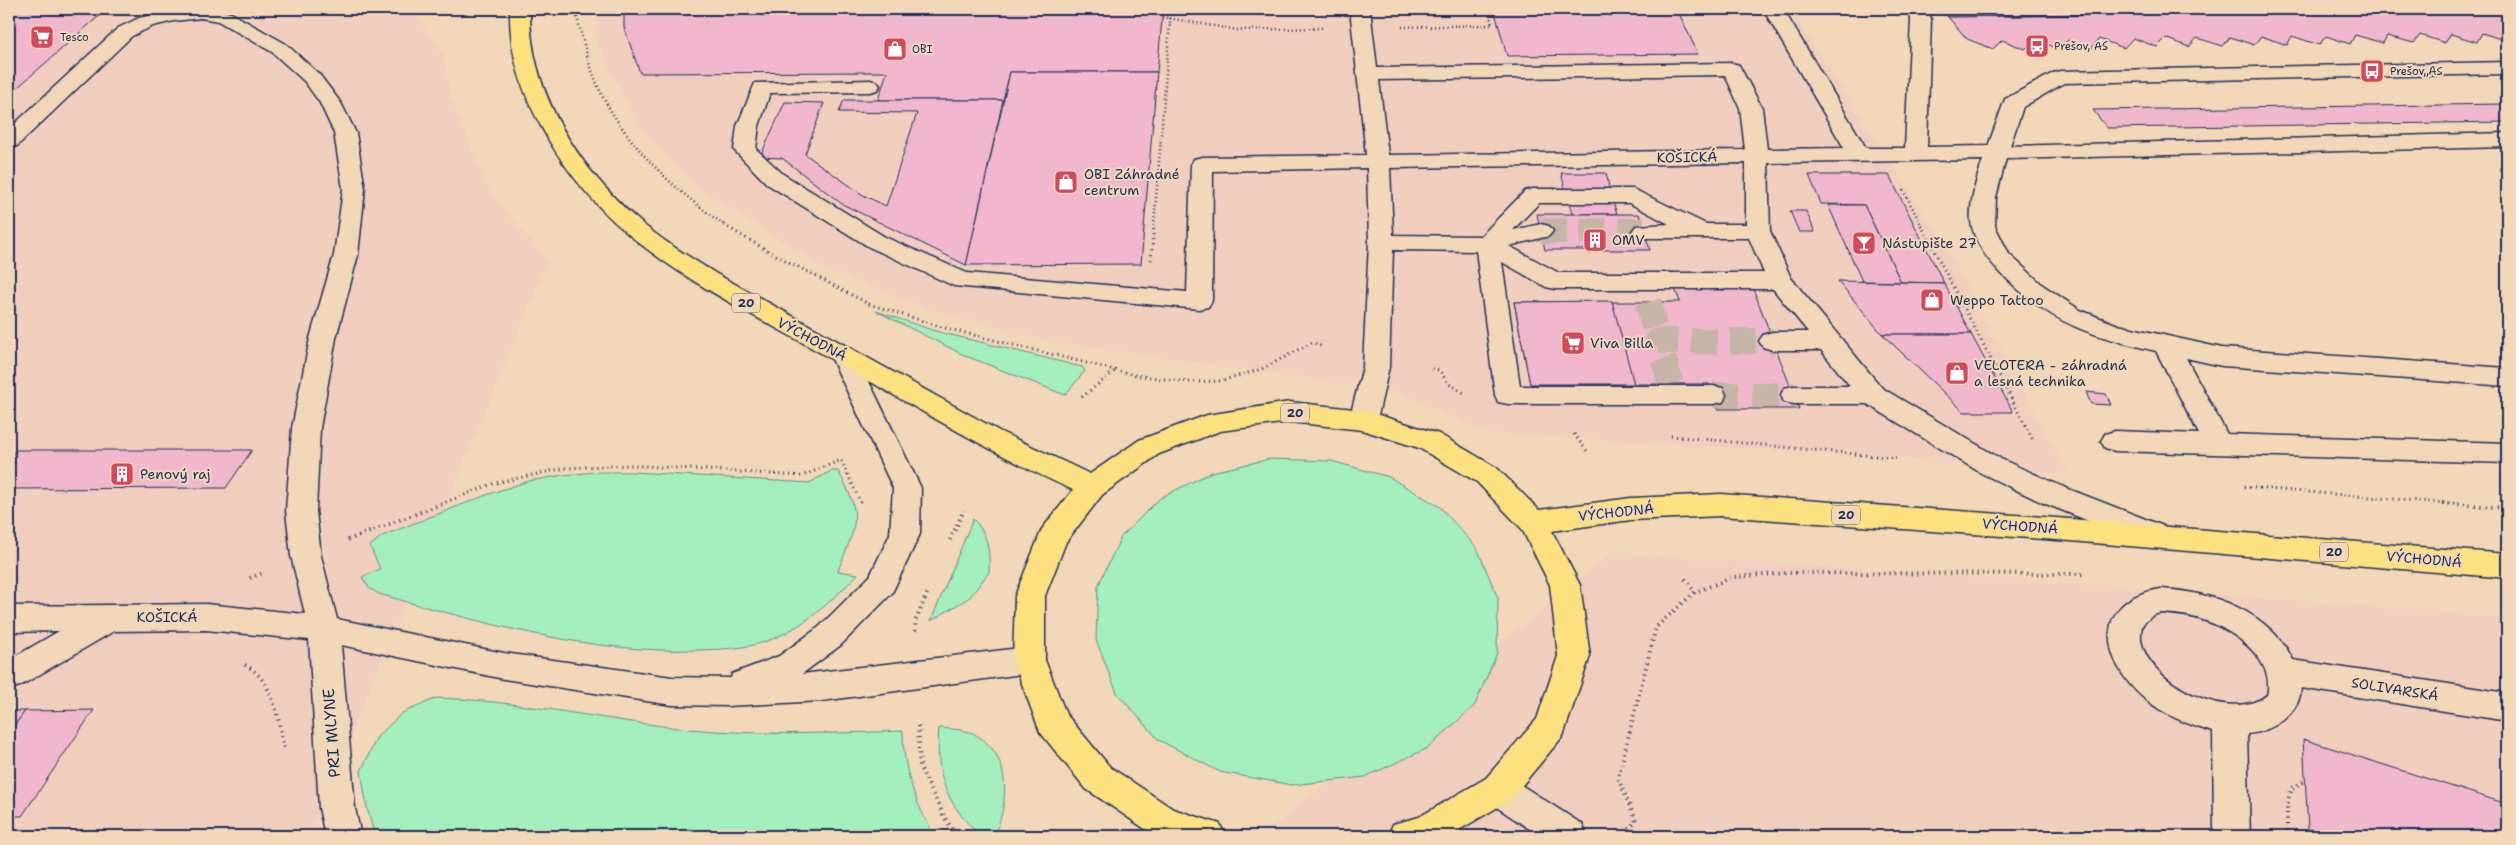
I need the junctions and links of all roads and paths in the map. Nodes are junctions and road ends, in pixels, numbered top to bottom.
1 (520, 9) edge
2 (1171, 9) edge
3 (1488, 9) edge
4 (1773, 9) edge
5 (1918, 9) edge
6 (1162, 17) dead end
7 (1361, 18) edge
8 (1170, 19) junction
9 (2507, 68) edge
10 (1368, 74) junction
11 (870, 86) dead end
12 (2507, 140) edge
13 (9, 141) edge
14 (1996, 153) junction
15 (1916, 154) junction
16 (1859, 155) junction
17 (1885, 155) junction
18 (1757, 156) junction
19 (1378, 161) junction
20 (1541, 230) tunnel mouth
21 (1644, 231) tunnel mouth
22 (1702, 231) junction
23 (1758, 231) junction
24 (1381, 242) junction
25 (1487, 244) junction
26 (1150, 264) dead end
27 (1780, 281) junction
28 (1772, 341) tunnel mouth
29 (1828, 341) junction
30 (2166, 344) junction
31 (843, 355) junction
32 (1116, 370) dead end
33 (2507, 377) edge
34 (1713, 395) tunnel mouth
35 (1872, 395) junction
36 (1794, 396) tunnel mouth
37 (1082, 397) dead end
38 (1364, 420) junction
39 (1573, 432) dead end
40 (1667, 435) dead end
41 (2115, 441) dead end
42 (2218, 444) junction
43 (2036, 445) dead end
44 (1587, 451) dead end
45 (2507, 453) edge
46 (1905, 458) dead end
47 (2238, 486) dead end
48 (1092, 487) junction
49 (862, 504) dead end
50 (2507, 508) edge
51 (1533, 522) junction
52 (2160, 537) junction
53 (306, 556) junction
54 (2507, 566) edge
55 (2087, 574) dead end
56 (1685, 579) dead end
57 (1695, 592) junction
58 (109, 617) junction
59 (206, 617) junction
60 (9, 619) edge
61 (324, 630) junction
62 (1029, 660) junction
63 (237, 662) dead end
64 (2283, 672) junction
65 (9, 676) edge
66 (727, 692) junction
67 (2507, 707) edge
68 (2230, 720) junction
69 (918, 726) dead end
70 (286, 756) dead end
71 (2305, 781) dead end
72 (1498, 789) junction
73 (1156, 829) edge
74 (1629, 829) dead end
75 (343, 836) edge
76 (957, 836) edge
77 (1207, 836) edge
78 (1406, 836) edge
79 (1569, 836) edge
80 (2232, 836) edge
81 (2287, 836) edge

1 - 31 main road, VÝCHODNÁ / 20
2 - 8 path
3 - 7 path
4 - 16 street
5 - 15 street
6 - 8 path
7 - 8 path
7 - 10 street
8 - 26 path
9 - 14 street
10 - 18 street
10 - 19 street
11 - 19 street, KOŠICKÁ
12 - 14 street, KOŠICKÁ
13 - 53 street, PRI MLYNE
14 - 15 street, KOŠICKÁ
14 - 30 street
15 - 17 street, KOŠICKÁ
16 - 17 street, KOŠICKÁ
16 - 18 street, KOŠICKÁ
17 - 43 path
18 - 19 street, KOŠICKÁ
18 - 23 street
19 - 24 street
20 - 25 street
21 - 22 street
22 - 23 street
22 - 25 street
23 - 27 street
24 - 25 street
24 - 38 street
25 - 27 street
25 - 34 street
27 - 29 street
28 - 29 street
29 - 35 street
30 - 33 street
30 - 42 street
31 - 48 main road, VÝCHODNÁ / 20
31 - 66 street
32 - 37 path
35 - 36 street
35 - 52 street
38 - 48 main road, 20
38 - 51 main road, 20
39 - 44 path
40 - 46 path
41 - 42 street
42 - 45 street
47 - 50 path
48 - 62 main road, 20
49 - 53 path
51 - 52 main road, VÝCHODNÁ / 20
51 - 72 main road, 20
52 - 54 main road, VÝCHODNÁ / 20
53 - 59 path
53 - 61 street, PRI MLYNE
55 - 57 path
56 - 57 path
57 - 74 path
58 - 59 street, KOŠICKÁ
58 - 60 street, KOŠICKÁ
58 - 65 street
59 - 61 street, KOŠICKÁ
61 - 66 street, KOŠICKÁ
61 - 75 street, PRI MLYNE
62 - 66 street, KOŠICKÁ
62 - 73 main road, 20
63 - 70 path
64 - 67 street, SOLIVARSKÁ
64 - 68 street
64 - 68 street
68 - 80 street
69 - 76 path
71 - 81 path
72 - 78 main road, 20
72 - 79 street
73 - 77 main road, 20

